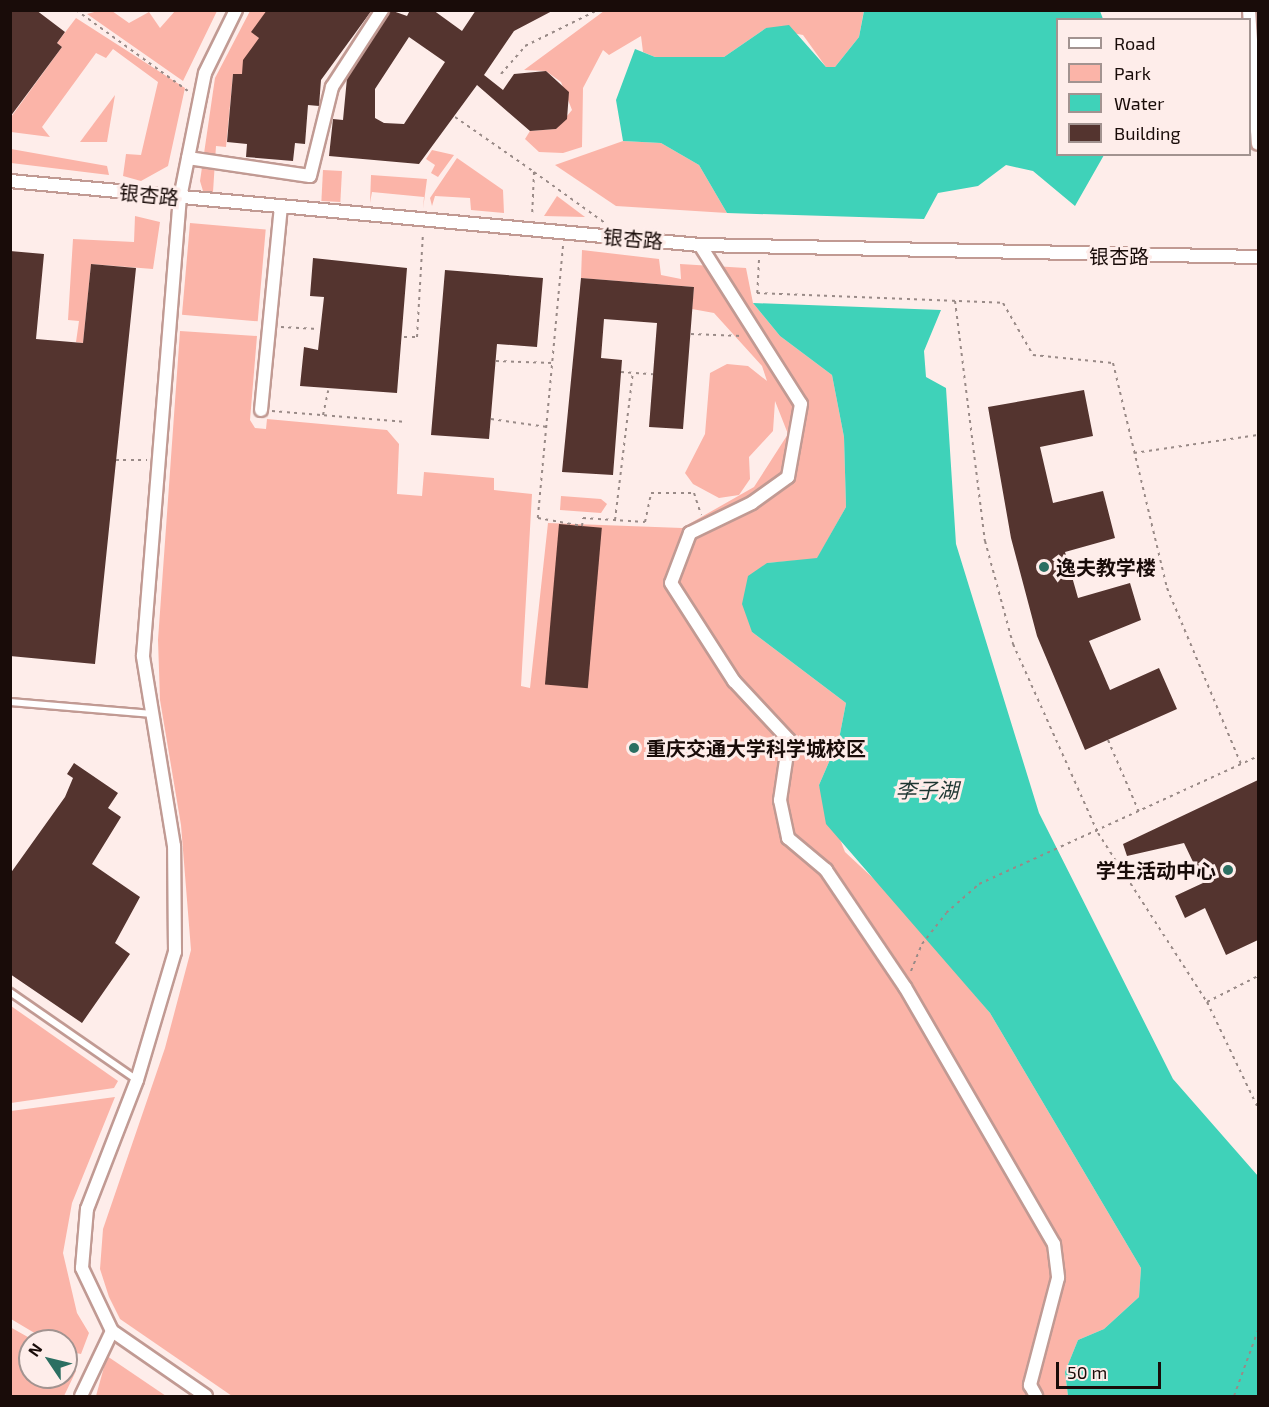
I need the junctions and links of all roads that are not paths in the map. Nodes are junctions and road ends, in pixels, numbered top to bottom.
1 (236, 10) edge
2 (382, 10) edge
3 (1249, 10) edge
4 (1255, 34) edge
5 (1258, 144) edge
6 (188, 158) junction
7 (10, 181) edge
8 (180, 198) junction
9 (281, 207) junction
10 (700, 245) junction
11 (1258, 257) edge
12 (261, 410) road end
13 (10, 702) edge
14 (152, 714) junction
15 (10, 992) edge
16 (137, 1080) junction
17 (112, 1331) junction
18 (81, 1396) edge
19 (206, 1396) edge
20 (1036, 1396) edge

1 - 6 street
2 - 6 street
3 - 4 street
4 - 5 street
6 - 8 street
7 - 8 street, 银杏路
8 - 9 street, 银杏路
8 - 14 street
9 - 10 street, 银杏路
9 - 12 street
10 - 11 street, 银杏路
10 - 20 street
13 - 14 lane
14 - 16 street
15 - 16 lane
16 - 17 street
17 - 18 street
17 - 19 street

